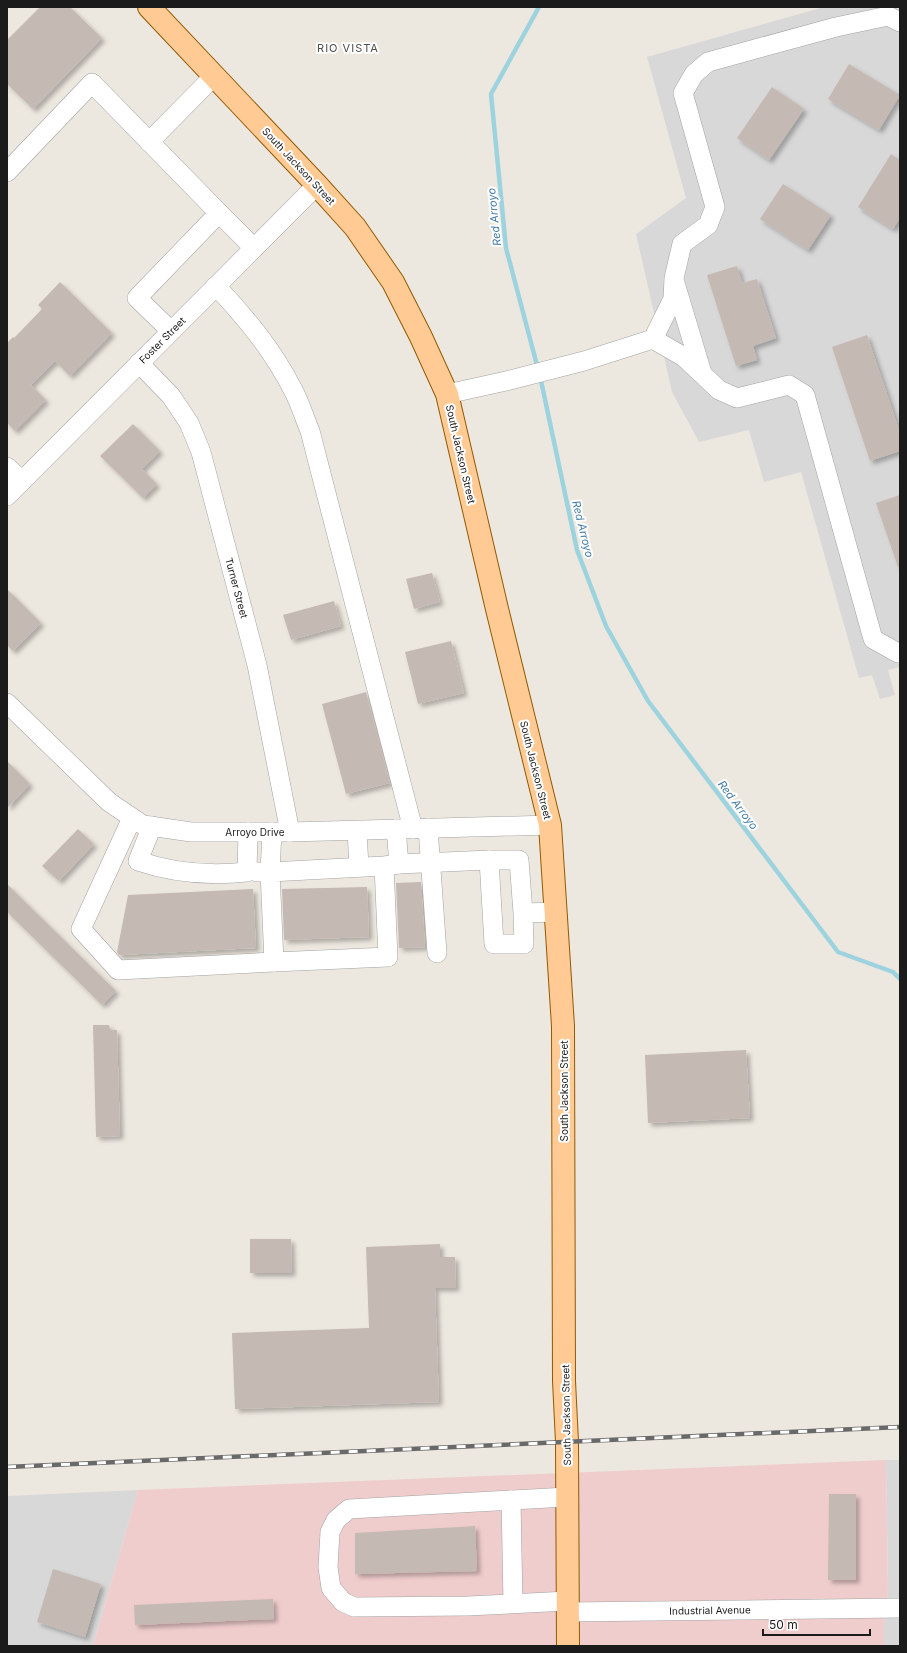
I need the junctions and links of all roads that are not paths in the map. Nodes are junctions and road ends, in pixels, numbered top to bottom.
1 (149, 7) edge
2 (900, 22) edge
3 (214, 76) junction
4 (149, 142) junction
5 (7, 172) edge
6 (317, 185) junction
7 (220, 213) junction
8 (254, 248) junction
9 (674, 278) junction
10 (216, 286) junction
11 (171, 331) junction
12 (653, 339) junction
13 (139, 364) junction
14 (702, 374) junction
15 (447, 394) junction
16 (7, 467) edge
17 (22, 481) junction
18 (7, 496) edge
19 (900, 653) edge
20 (7, 703) edge
21 (132, 818) junction
22 (550, 825) junction
23 (152, 826) junction
24 (412, 829) junction
25 (357, 831) junction
26 (248, 832) junction
27 (281, 832) junction
28 (116, 853) junction
29 (489, 860) junction
30 (138, 861) junction
31 (432, 862) junction
32 (392, 865) junction
33 (359, 867) junction
34 (247, 872) junction
35 (270, 872) junction
36 (556, 912) junction
37 (523, 913) junction
38 (437, 953) dead end
39 (274, 962) junction
40 (567, 1496) junction
41 (511, 1500) junction
42 (513, 1603) junction
43 (568, 1606) junction
44 (900, 1608) edge
45 (568, 1646) edge

1 - 3 main road, South Jackson Street
2 - 9 street
3 - 4 street
3 - 6 main road, South Jackson Street
4 - 5 street
4 - 7 street
6 - 8 street, Foster Street
6 - 15 main road, South Jackson Street
7 - 8 street
7 - 11 street
8 - 10 street, Foster Street
9 - 12 street
9 - 14 street
10 - 11 street, Foster Street
10 - 24 street
11 - 13 street, Foster Street
12 - 14 street
12 - 15 street
13 - 17 street, Foster Street
13 - 27 street, Turner Street
14 - 19 street
15 - 22 main road, South Jackson Street
16 - 17 street
17 - 18 street, Foster Street
20 - 21 street, Arroyo Drive
21 - 23 street, Arroyo Drive
21 - 28 street
22 - 24 street, Arroyo Drive
22 - 36 main road, South Jackson Street
23 - 26 street, Arroyo Drive
23 - 30 street
24 - 25 street, Arroyo Drive
24 - 31 street
24 - 32 street
25 - 27 street, Arroyo Drive
25 - 33 street
26 - 27 street, Arroyo Drive
26 - 34 street
27 - 35 street, Turner Street
28 - 30 street
28 - 39 street
29 - 31 street
29 - 37 street
29 - 37 street
30 - 34 street
31 - 32 street
31 - 38 street
32 - 33 street
32 - 39 street
33 - 35 street
34 - 35 street
35 - 39 street, Turner Street
36 - 37 street
36 - 40 main road, South Jackson Street
40 - 41 street, Industrial Avenue
40 - 43 main road, South Jackson Street
41 - 42 street
41 - 42 street, Industrial Avenue
42 - 43 street, Industrial Avenue
43 - 44 street, Industrial Avenue
43 - 45 main road, South Jackson Street

